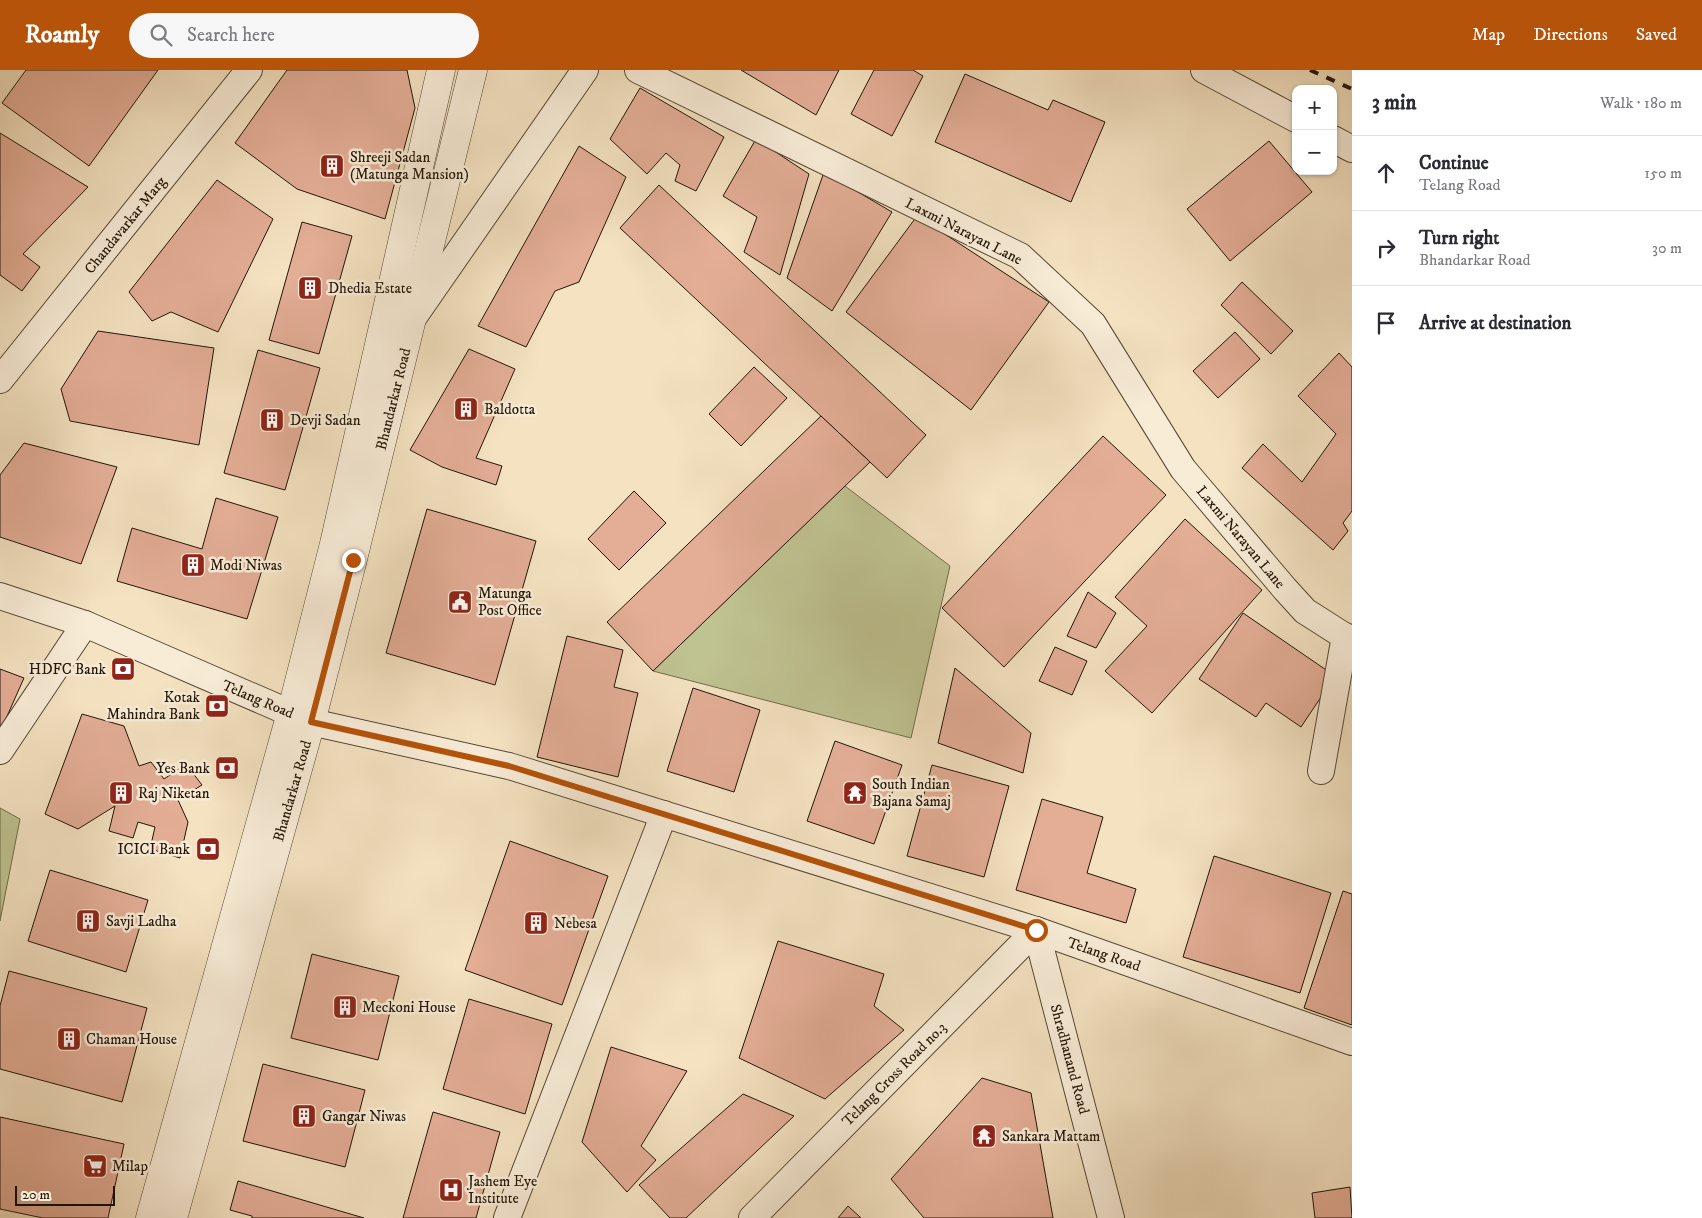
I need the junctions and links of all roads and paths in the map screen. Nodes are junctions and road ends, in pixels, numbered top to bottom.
1 (249, 70) edge
2 (441, 70) edge
3 (473, 70) edge
4 (585, 70) edge
5 (638, 70) edge
6 (1204, 70) edge
7 (1292, 117) edge
8 (1337, 141) edge
9 (1352, 149) edge
10 (413, 318) junction
11 (0, 380) edge
12 (0, 596) edge
13 (86, 624) junction
14 (1348, 638) edge
15 (301, 717) junction
16 (0, 751) edge
17 (1321, 771) dead end
18 (664, 814) junction
19 (1036, 930) junction
20 (1352, 1042) edge
21 (150, 1218) edge
22 (173, 1218) edge
23 (507, 1218) edge
24 (752, 1218) edge
25 (1111, 1218) edge

1 - 11 street, Chandavarkar Marg
2 - 15 street, Bhandarkar Road
3 - 10 street, Bhandarkar Road
4 - 10 street
5 - 14 street, Laxmi Narayan Lane
6 - 7 street
8 - 9 street
10 - 15 street, Bhandarkar Road
12 - 13 street, Telang Road
13 - 15 street, Telang Road
13 - 16 street
14 - 17 street
15 - 18 street, Telang Road
15 - 21 street, Bhandarkar Road
15 - 22 street, Bhandarkar Road
18 - 19 street, Telang Road
18 - 23 street
19 - 20 street, Telang Road
19 - 24 street, Telang Cross Road no.3
19 - 25 street, Shradhanand Road

